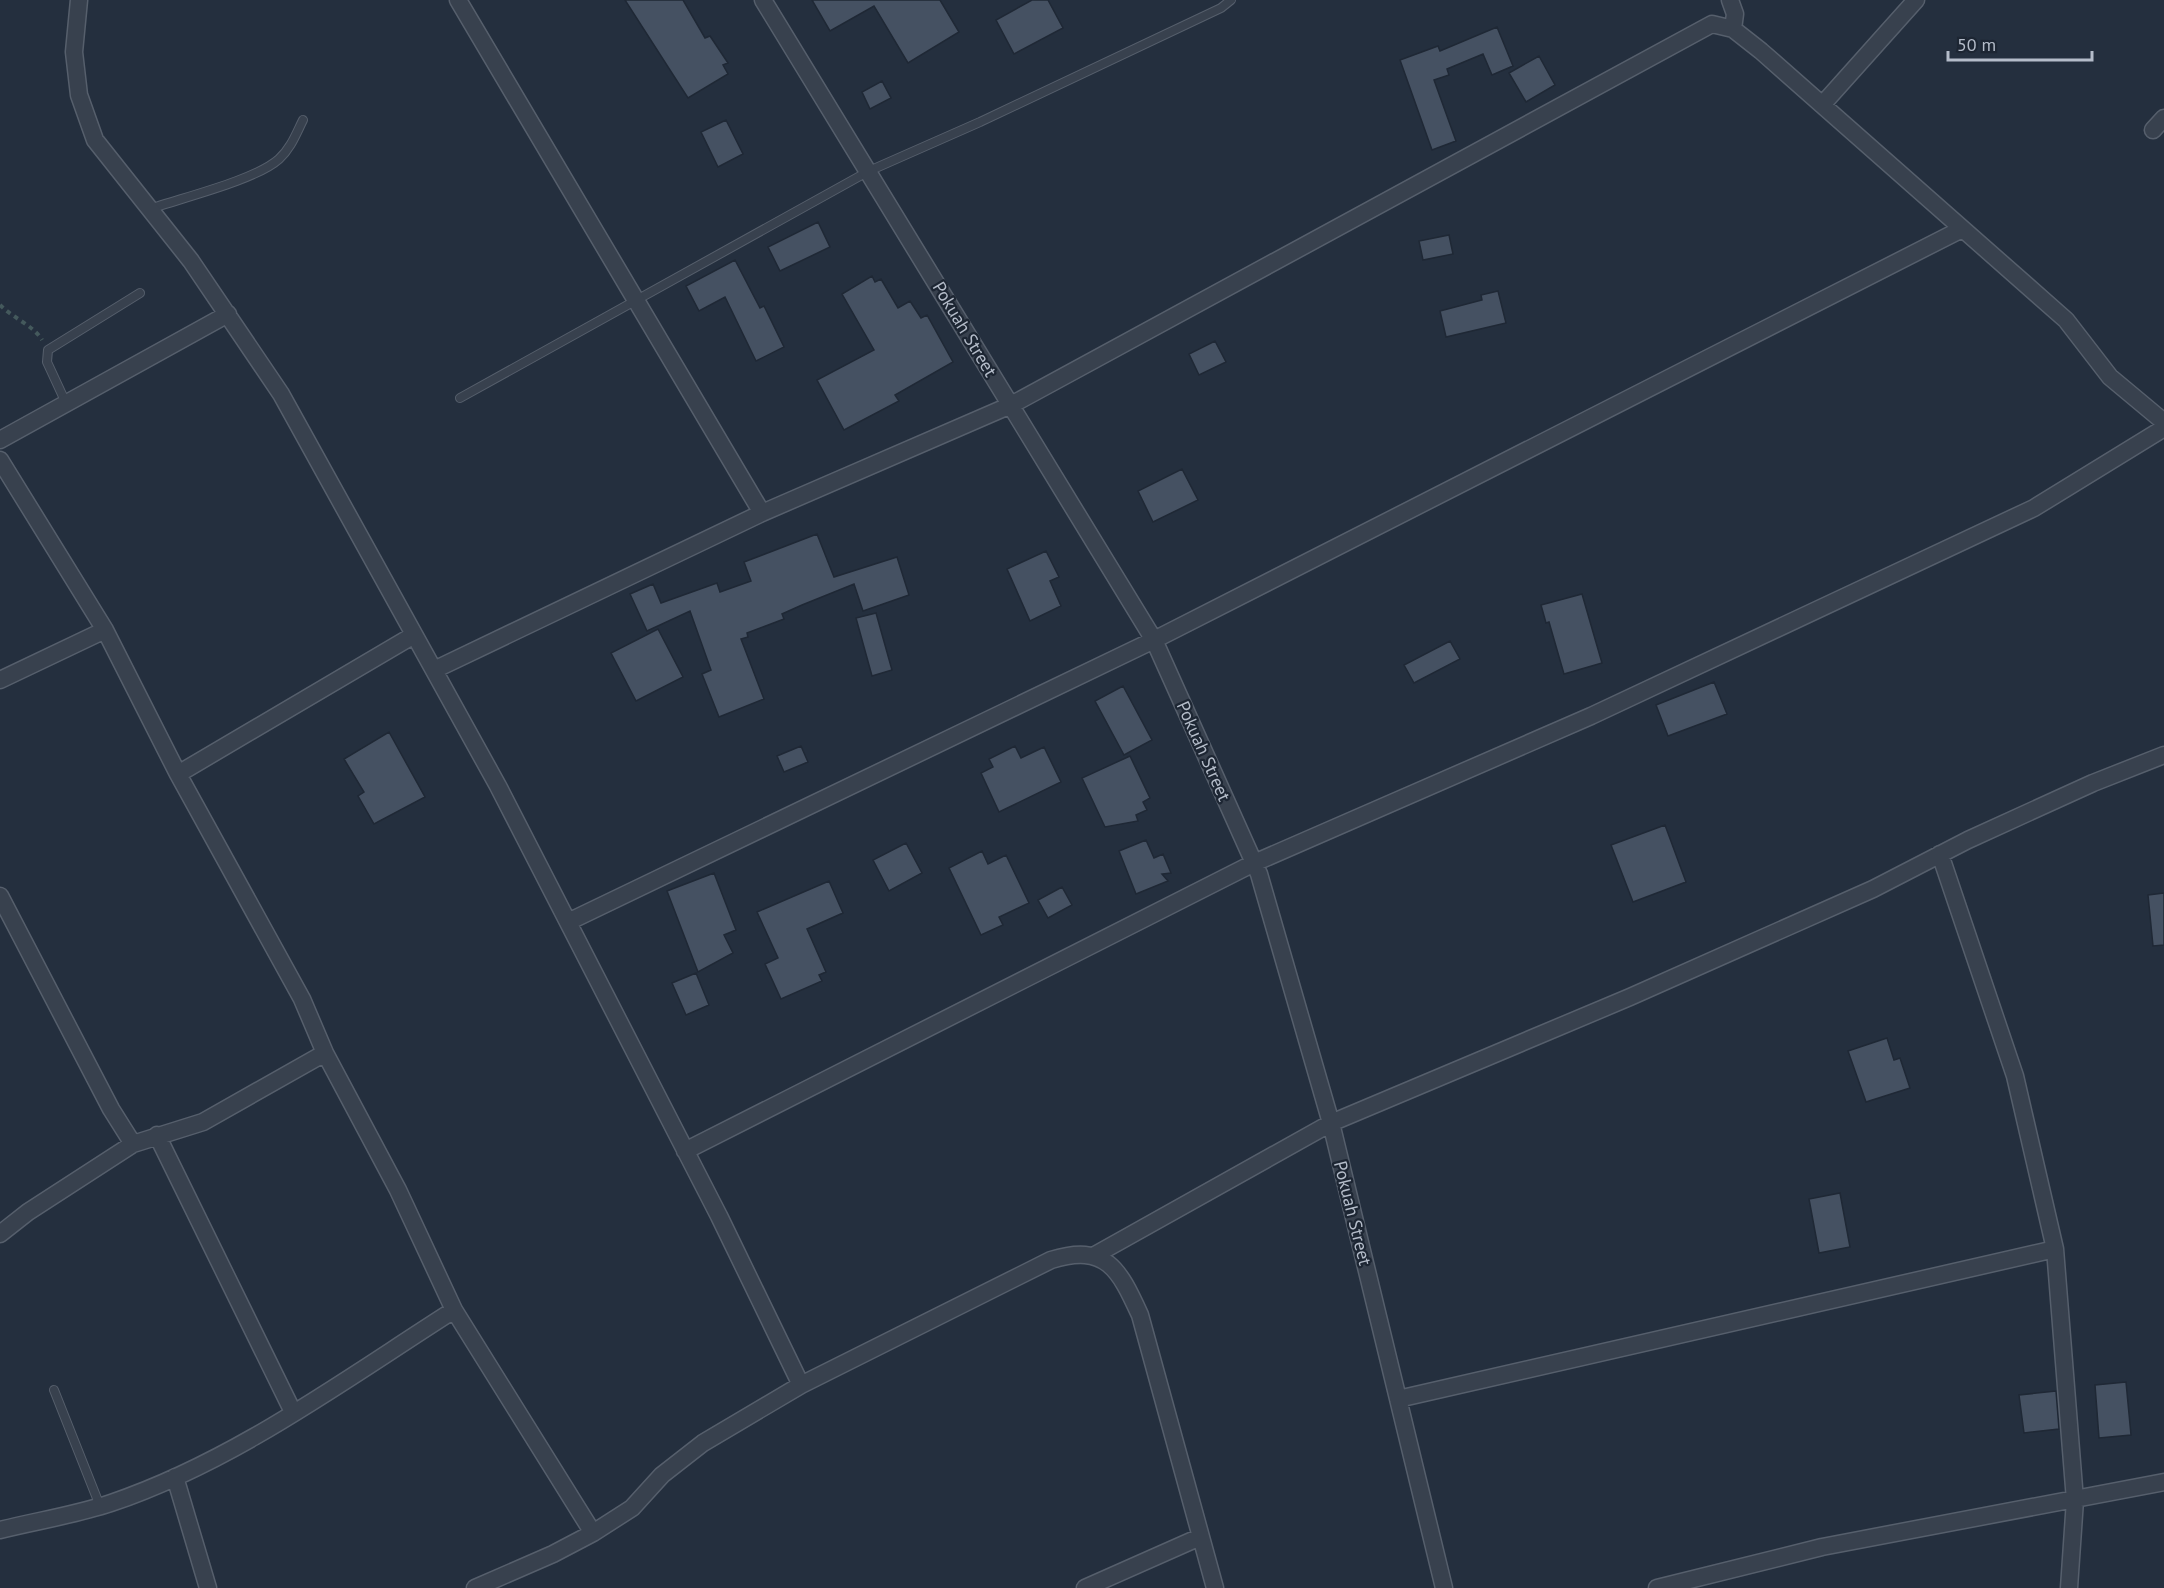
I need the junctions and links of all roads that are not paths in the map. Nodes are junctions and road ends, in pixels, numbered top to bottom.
1 (79, 0) edge
2 (458, 0) edge
3 (764, 0) edge
4 (1231, 0) edge
5 (1730, 0) edge
6 (1916, 0) edge
7 (1733, 29) junction
8 (1822, 105) junction
9 (303, 120) dead end
10 (869, 171) junction
11 (148, 209) junction
12 (1962, 228) junction
13 (140, 293) dead end
14 (635, 300) junction
15 (228, 314) junction
16 (460, 398) dead end
17 (66, 404) junction
18 (1011, 405) junction
19 (2164, 422) edge
20 (2164, 428) edge
21 (0, 440) edge
22 (0, 460) edge
23 (762, 513) junction
24 (105, 630) junction
25 (414, 636) junction
26 (1154, 640) junction
27 (434, 670) junction
28 (0, 680) edge
29 (2164, 755) edge
30 (178, 774) junction
31 (1940, 855) junction
32 (1254, 862) junction
33 (0, 897) edge
34 (568, 922) junction
35 (325, 1053) junction
36 (1331, 1123) junction
37 (157, 1135) junction
38 (133, 1144) junction
39 (685, 1151) junction
40 (0, 1234) edge
41 (2055, 1249) junction
42 (1095, 1255) junction
43 (454, 1310) junction
44 (801, 1385) junction
45 (54, 1390) dead end
46 (1398, 1399) junction
47 (293, 1412) junction
48 (175, 1477) junction
49 (2164, 1482) edge
50 (2075, 1500) junction
51 (100, 1506) junction
52 (0, 1530) edge
53 (593, 1533) junction
54 (1200, 1538) junction
55 (208, 1588) edge
56 (475, 1588) edge
57 (1085, 1588) edge
58 (1215, 1588) edge
59 (1444, 1588) edge
60 (1657, 1588) edge
61 (2069, 1588) edge

1 - 11 street
2 - 14 street
3 - 10 street, Pokuah Street
4 - 10 lane
5 - 7 street
6 - 8 street
7 - 8 street
7 - 18 street
8 - 12 street
9 - 11 lane
10 - 14 lane
10 - 18 street, Pokuah Street
11 - 15 street
12 - 19 street
12 - 26 street
13 - 17 lane
14 - 16 lane
14 - 23 street
15 - 17 street
15 - 25 street
17 - 21 street
18 - 23 street
18 - 26 street, Pokuah Street
20 - 32 street
22 - 24 street
23 - 27 street
24 - 28 street
24 - 30 street
25 - 27 street
25 - 30 street
26 - 32 street, Pokuah Street
26 - 34 street
27 - 34 street
29 - 31 street
30 - 35 street
31 - 36 street
31 - 41 street
32 - 36 street, Pokuah Street
32 - 39 street
33 - 38 street
34 - 39 street
35 - 37 street
35 - 43 street
36 - 42 street
36 - 46 street, Pokuah Street
37 - 38 street
37 - 47 street
38 - 40 street
39 - 44 street
41 - 46 street
41 - 50 street
42 - 44 street
42 - 54 street
43 - 47 street
43 - 53 street
44 - 53 street
45 - 51 lane
46 - 59 street, Pokuah Street
47 - 48 street
48 - 51 street
48 - 55 street
49 - 50 street
50 - 60 street
50 - 61 street
51 - 52 street
53 - 56 street
54 - 57 street
54 - 58 street

